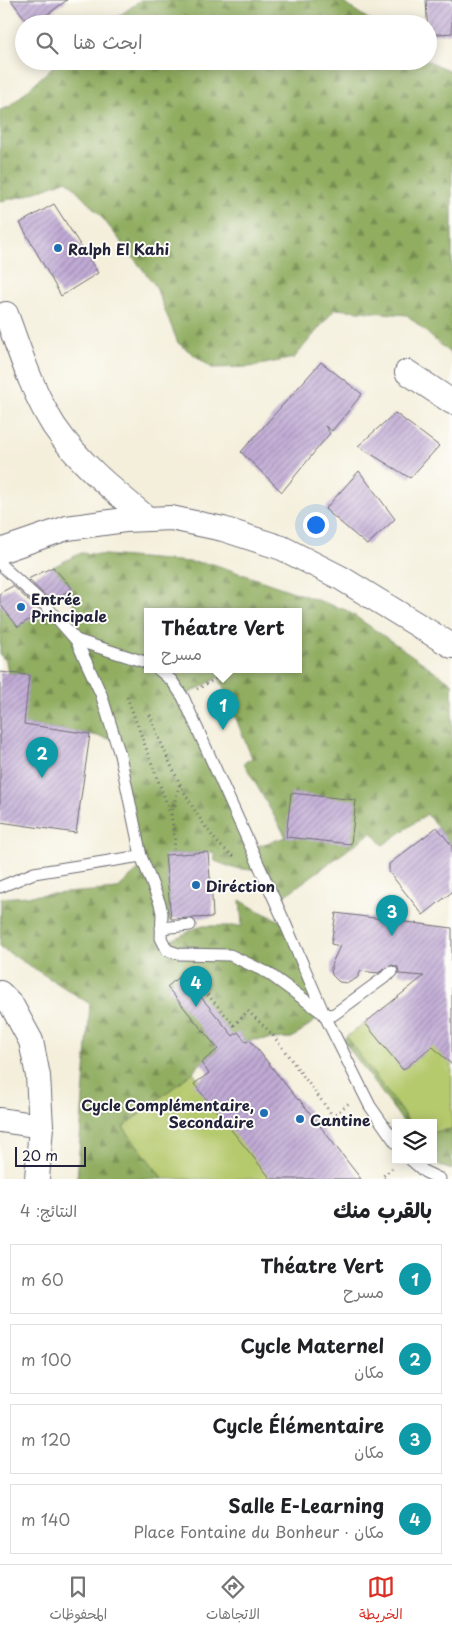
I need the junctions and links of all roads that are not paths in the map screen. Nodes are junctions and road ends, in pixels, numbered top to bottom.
1 (6, 314) dead end
2 (407, 372) dead end
3 (452, 402) edge
4 (148, 519) junction
5 (0, 551) edge
6 (0, 564) edge
7 (76, 640) junction
8 (452, 646) edge
9 (144, 662) edge
10 (163, 673) edge
11 (141, 856) junction
12 (0, 887) edge
13 (190, 925) dead end
14 (161, 928) junction
15 (392, 972) dead end
16 (0, 993) edge
17 (324, 1014) junction
18 (0, 1120) edge
19 (40, 1126) junction
20 (392, 1137) edge
21 (416, 1164) edge
22 (37, 1179) edge
23 (440, 1179) edge

1 - 4 street
2 - 3 street
4 - 5 street
4 - 8 street
6 - 7 lane
7 - 9 lane
7 - 11 lane
10 - 17 lane
11 - 12 lane
11 - 14 lane
13 - 14 lane
14 - 17 lane
15 - 17 lane
16 - 19 street
17 - 20 lane
18 - 19 street
19 - 22 street
21 - 23 lane

